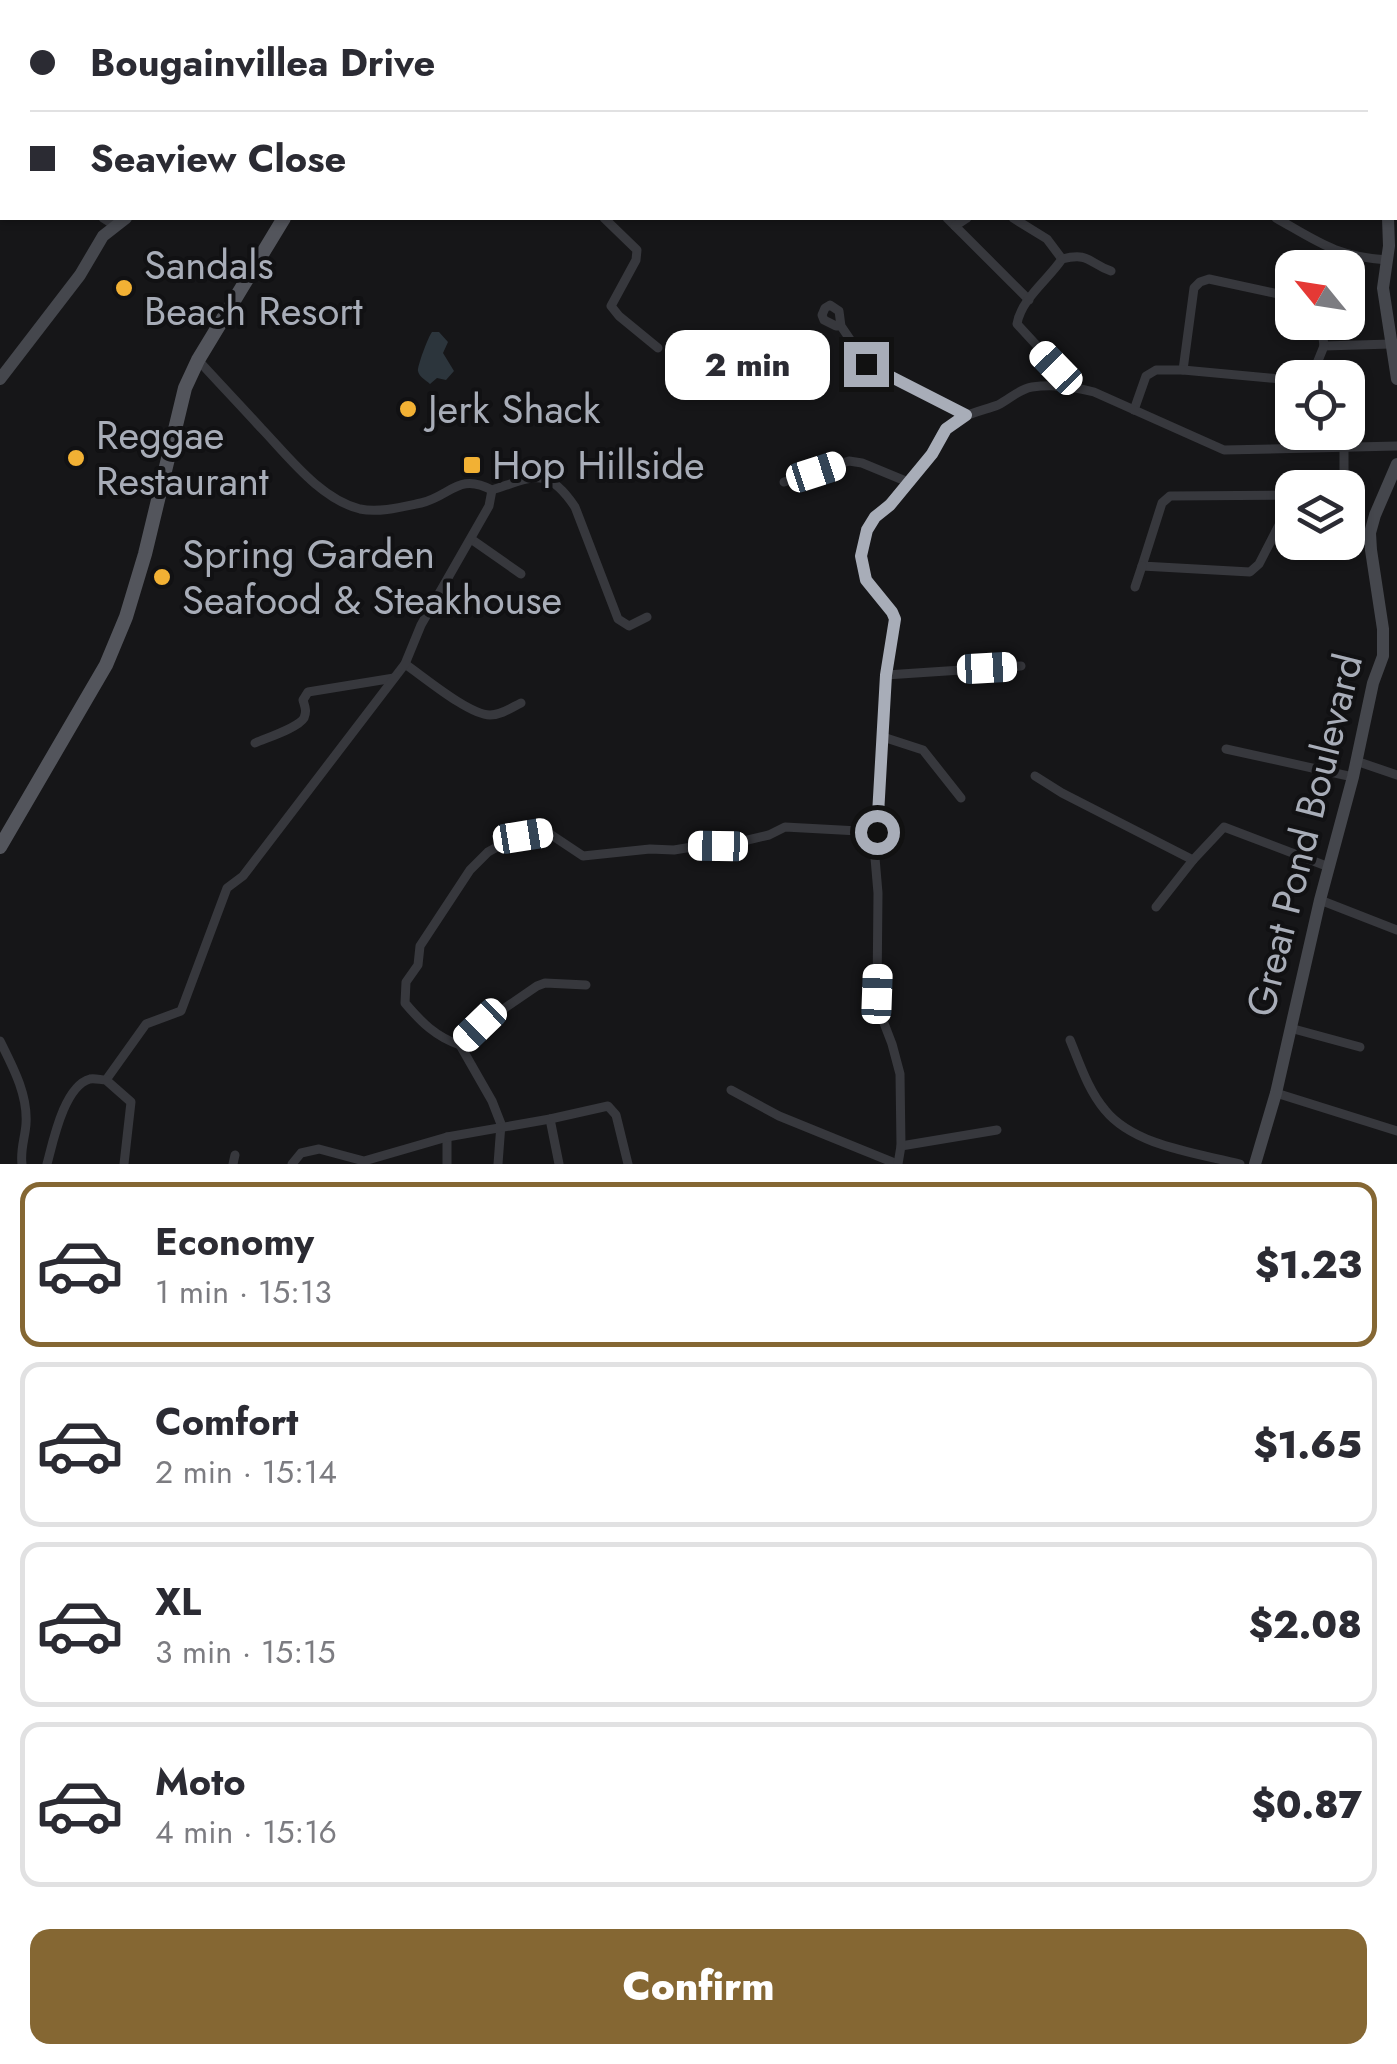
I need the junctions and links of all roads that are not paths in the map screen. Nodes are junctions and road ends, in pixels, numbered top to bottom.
1 (114, 220) edge
2 (283, 220) edge
3 (606, 220) edge
4 (948, 220) edge
5 (965, 220) edge
6 (1016, 220) edge
7 (1279, 220) edge
8 (1388, 220) edge
9 (955, 226) junction
10 (1062, 259) junction
11 (1390, 268) edge
12 (1111, 270) dead end
13 (1275, 293) edge
14 (1028, 300) junction
15 (840, 326) dead end
16 (1324, 340) edge
17 (1391, 344) junction
18 (1324, 346) junction
19 (658, 348) dead end
20 (198, 360) junction
21 (1318, 360) edge
22 (1183, 370) junction
23 (1275, 378) edge
24 (0, 379) edge
25 (1397, 379) edge
26 (1075, 387) junction
27 (1134, 410) junction
28 (966, 415) junction
29 (1397, 446) edge
30 (1365, 448) edge
31 (1275, 450) edge
32 (1397, 464) edge
33 (784, 482) dead end
34 (908, 482) junction
35 (492, 490) junction
36 (1275, 498) edge
37 (1275, 532) edge
38 (470, 539) junction
39 (1142, 566) junction
40 (521, 574) dead end
41 (1135, 587) dead end
42 (647, 616) dead end
43 (405, 664) junction
44 (1021, 666) dead end
45 (886, 675) junction
46 (394, 678) junction
47 (521, 703) dead end
48 (883, 737) junction
49 (254, 743) dead end
50 (1226, 750) dead end
51 (1356, 761) junction
52 (1397, 775) edge
53 (1035, 776) dead end
54 (1353, 777) junction
55 (961, 798) dead end
56 (877, 832) junction
57 (0, 847) edge
58 (1193, 860) junction
59 (1329, 867) junction
60 (1320, 900) junction
61 (1156, 907) dead end
62 (1397, 930) edge
63 (586, 985) dead end
64 (1290, 1028) junction
65 (1070, 1040) dead end
66 (0, 1041) edge
67 (460, 1045) junction
68 (1360, 1046) dead end
69 (106, 1080) junction
70 (731, 1090) dead end
71 (1276, 1093) junction
72 (550, 1119) junction
73 (501, 1128) junction
74 (997, 1130) dead end
75 (1397, 1131) edge
76 (447, 1137) junction
77 (901, 1146) junction
78 (22, 1164) edge
79 (47, 1164) edge
80 (124, 1164) edge
81 (292, 1164) edge
82 (448, 1164) edge
83 (498, 1164) edge
84 (560, 1164) edge
85 (628, 1164) edge
86 (897, 1164) edge
87 (1240, 1164) edge
88 (1255, 1164) edge

1 - 24 street
2 - 20 main road
3 - 19 street
4 - 9 street
5 - 9 street
6 - 10 street
7 - 11 street
8 - 11 street
9 - 14 street
10 - 12 street
10 - 14 street
11 - 17 street
13 - 22 street
14 - 26 street
15 - 28 street
16 - 18 street
17 - 18 street
17 - 25 street
18 - 21 street
20 - 35 street
20 - 57 main road
22 - 23 street
22 - 27 street
26 - 27 street
26 - 28 street
27 - 31 street
28 - 34 street
29 - 30 street
32 - 51 street, Great Pond Boulevard
33 - 34 street
34 - 45 street
35 - 38 street
35 - 42 street
36 - 39 street
37 - 39 street
38 - 40 street
38 - 43 street
39 - 41 street
43 - 46 street
43 - 47 street
44 - 45 street
45 - 48 street
46 - 49 street
46 - 69 street
48 - 55 street
48 - 56 street
50 - 54 street
51 - 52 street
51 - 54 street, Great Pond Boulevard
53 - 58 street
54 - 59 street, Great Pond Boulevard
56 - 67 street
56 - 77 street
58 - 59 street
58 - 61 street
59 - 60 street, Great Pond Boulevard
60 - 62 street
60 - 64 street, Great Pond Boulevard
63 - 67 street
64 - 68 street
64 - 71 street, Great Pond Boulevard
65 - 87 street
66 - 78 street
67 - 73 street
69 - 79 street
69 - 80 street
70 - 86 street
71 - 75 street
71 - 88 street, Great Pond Boulevard
72 - 73 street
72 - 84 street
72 - 85 street
73 - 76 street
73 - 83 street
74 - 77 street
76 - 81 street
76 - 82 street
77 - 86 street

